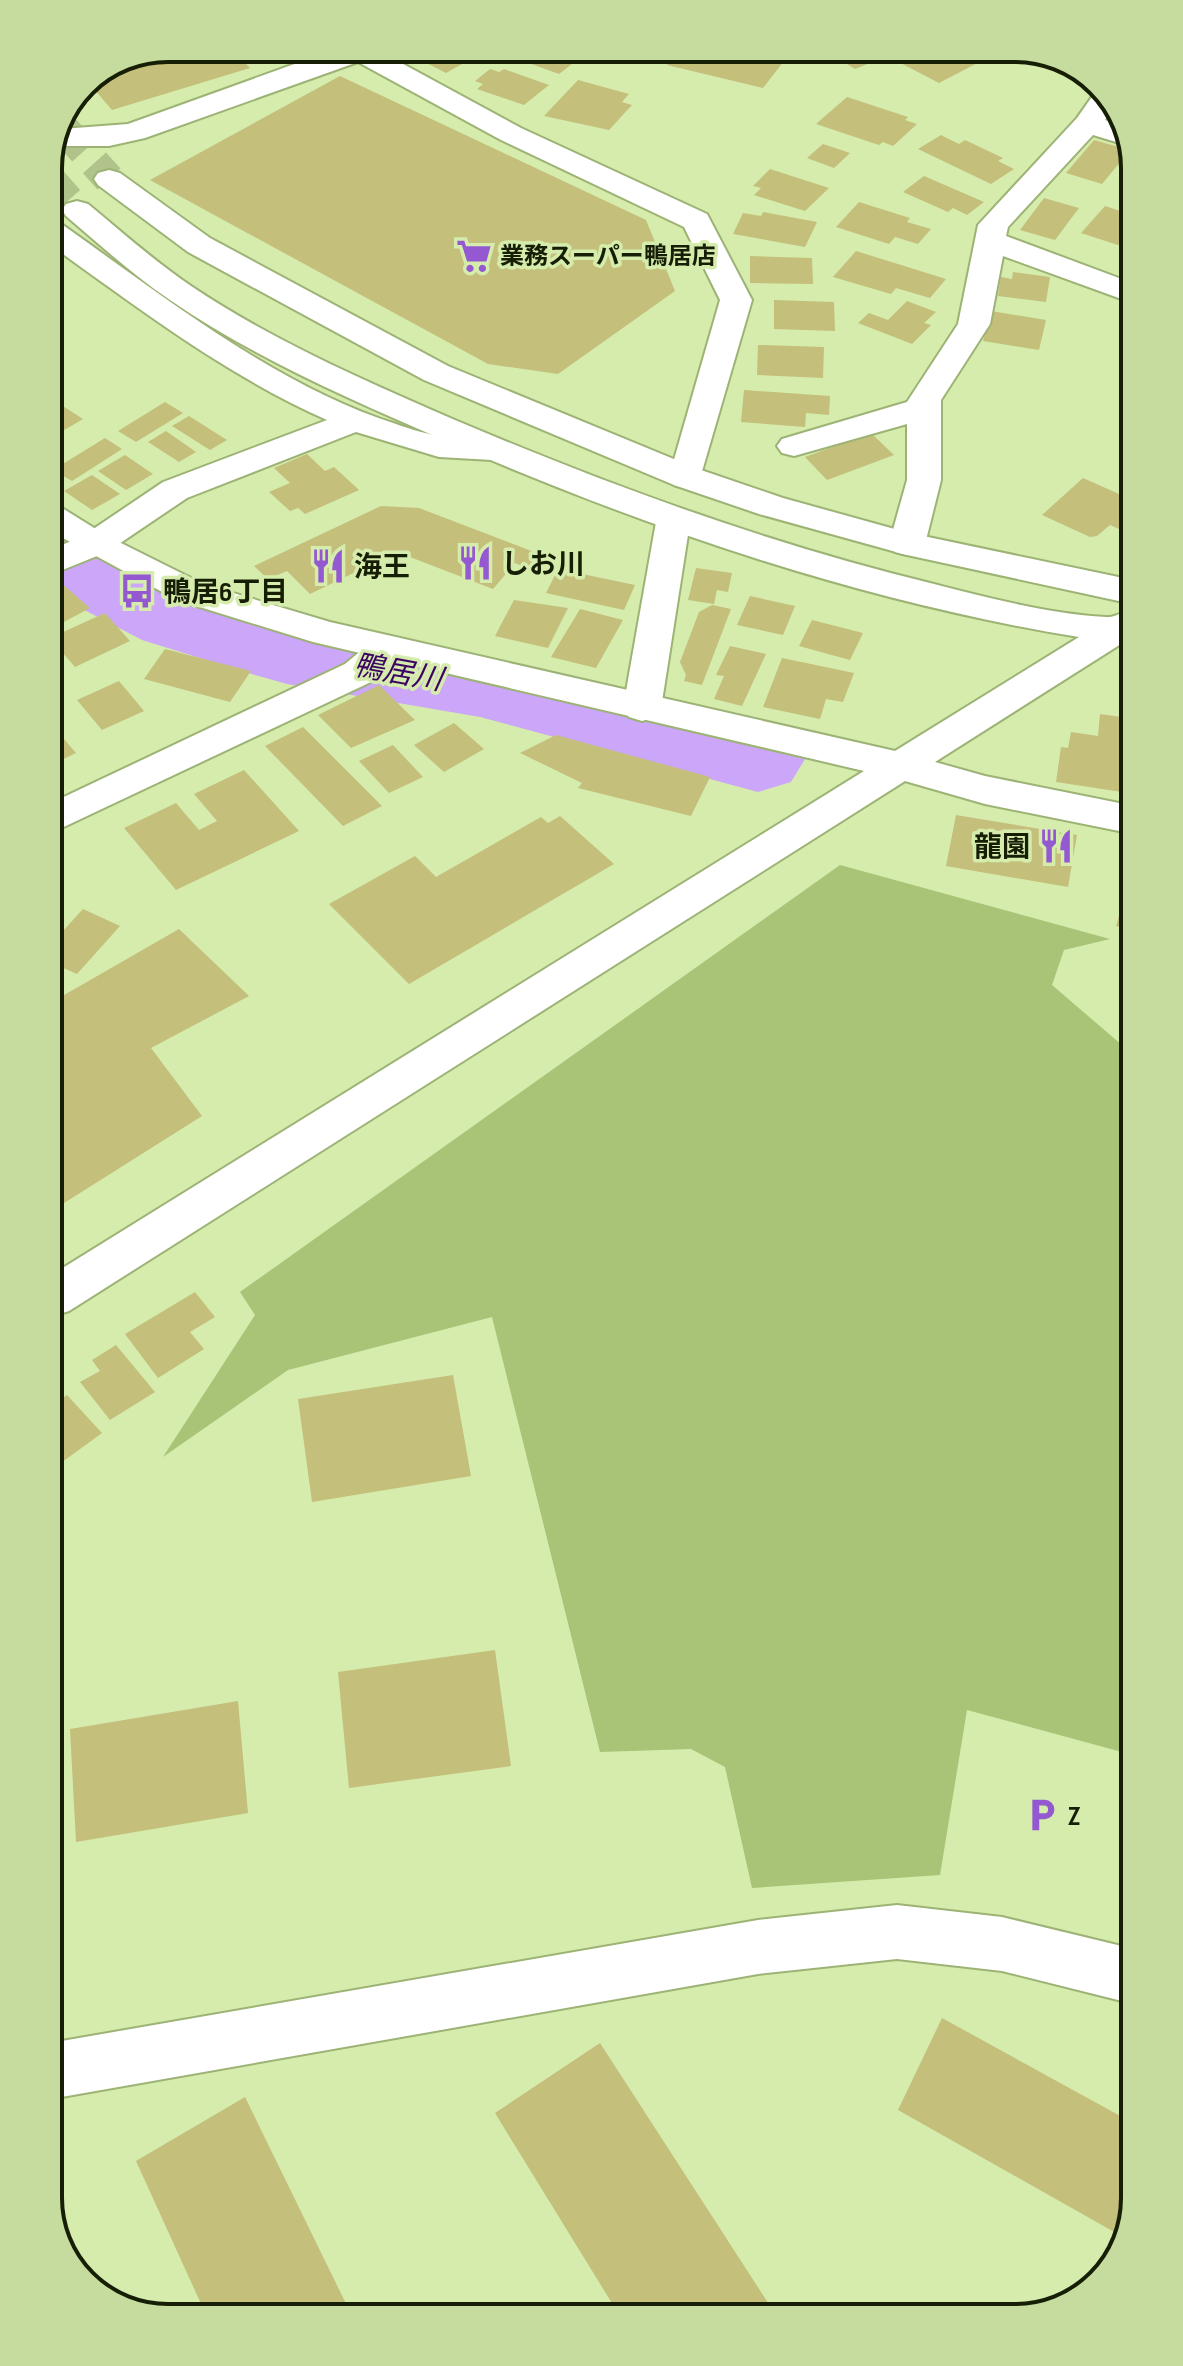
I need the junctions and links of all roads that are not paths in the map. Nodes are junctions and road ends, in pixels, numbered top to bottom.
1 (326, 62) edge
2 (385, 62) edge
3 (1100, 105) edge
4 (1087, 124) junction
5 (1115, 133) edge
6 (67, 138) edge
7 (109, 179) tunnel mouth
8 (77, 210) tunnel mouth
9 (62, 239) tunnel mouth
10 (990, 240) junction
11 (1121, 290) edge
12 (924, 408) junction
13 (352, 422) junction
14 (794, 446) dead end
15 (492, 449) junction
16 (686, 477) junction
17 (673, 522) junction
18 (62, 523) edge
19 (95, 544) junction
20 (907, 544) junction
21 (62, 558) edge
22 (1121, 590) edge
23 (1121, 629) edge
24 (1121, 630) edge
25 (388, 648) junction
26 (642, 708) junction
27 (897, 765) junction
28 (62, 814) edge
29 (1121, 817) edge
30 (62, 1291) edge
31 (1121, 1974) edge
32 (62, 2069) edge

1 - 6 street
2 - 16 street
3 - 4 street
4 - 5 street
4 - 10 street
7 - 16 street
8 - 15 street
9 - 13 street
10 - 11 street
10 - 12 street
12 - 14 street
12 - 20 street
13 - 15 street
13 - 19 street
15 - 17 street
16 - 20 street
17 - 23 street
17 - 26 street
18 - 19 street
19 - 21 street
19 - 25 street
20 - 22 street
24 - 27 street
25 - 26 street
25 - 28 street
26 - 27 street
27 - 29 street
27 - 30 street
31 - 32 street

